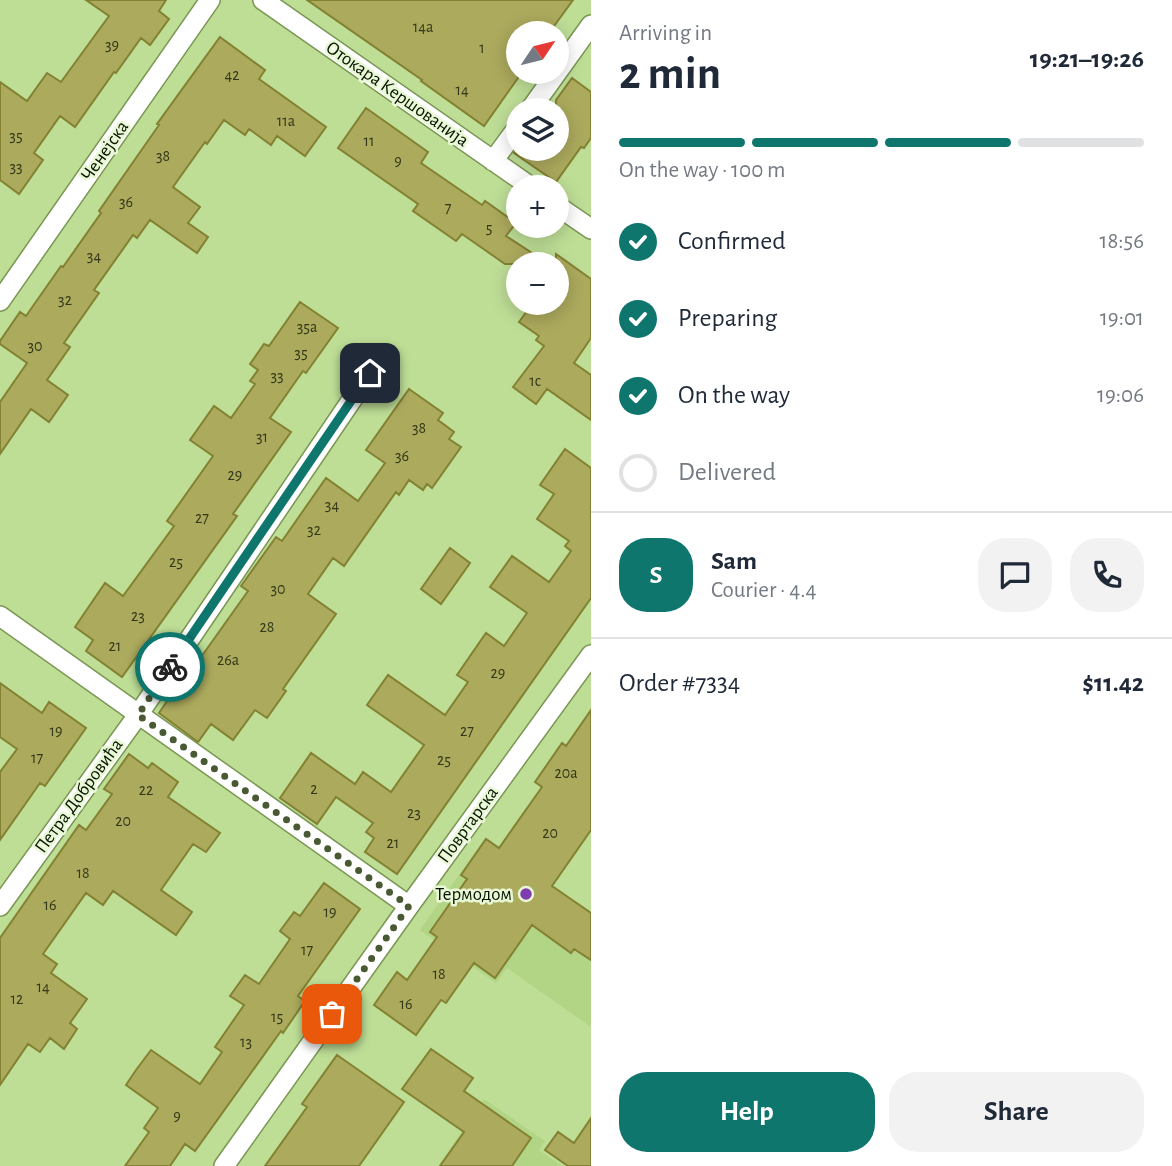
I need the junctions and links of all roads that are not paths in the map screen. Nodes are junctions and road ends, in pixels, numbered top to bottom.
1 (210, 0) edge
2 (263, 0) edge
3 (591, 25) edge
4 (539, 98) edge
5 (506, 144) edge
6 (494, 161) junction
7 (514, 175) edge
8 (569, 214) edge
9 (591, 229) edge
10 (0, 301) edge
11 (370, 373) dead end
12 (0, 616) edge
13 (591, 655) edge
14 (138, 715) junction
15 (0, 906) edge
16 (409, 906) junction
17 (224, 1166) edge

1 - 10 street, Ченејска
2 - 6 street, Отокара Кершованија
3 - 4 street
5 - 6 street
6 - 7 street, Отокара Кершованија
8 - 9 street
11 - 14 street, Петра Добровића
12 - 14 street
13 - 16 street, Повртарска
14 - 15 street, Петра Добровића
14 - 16 street
16 - 17 street, Повртарска

